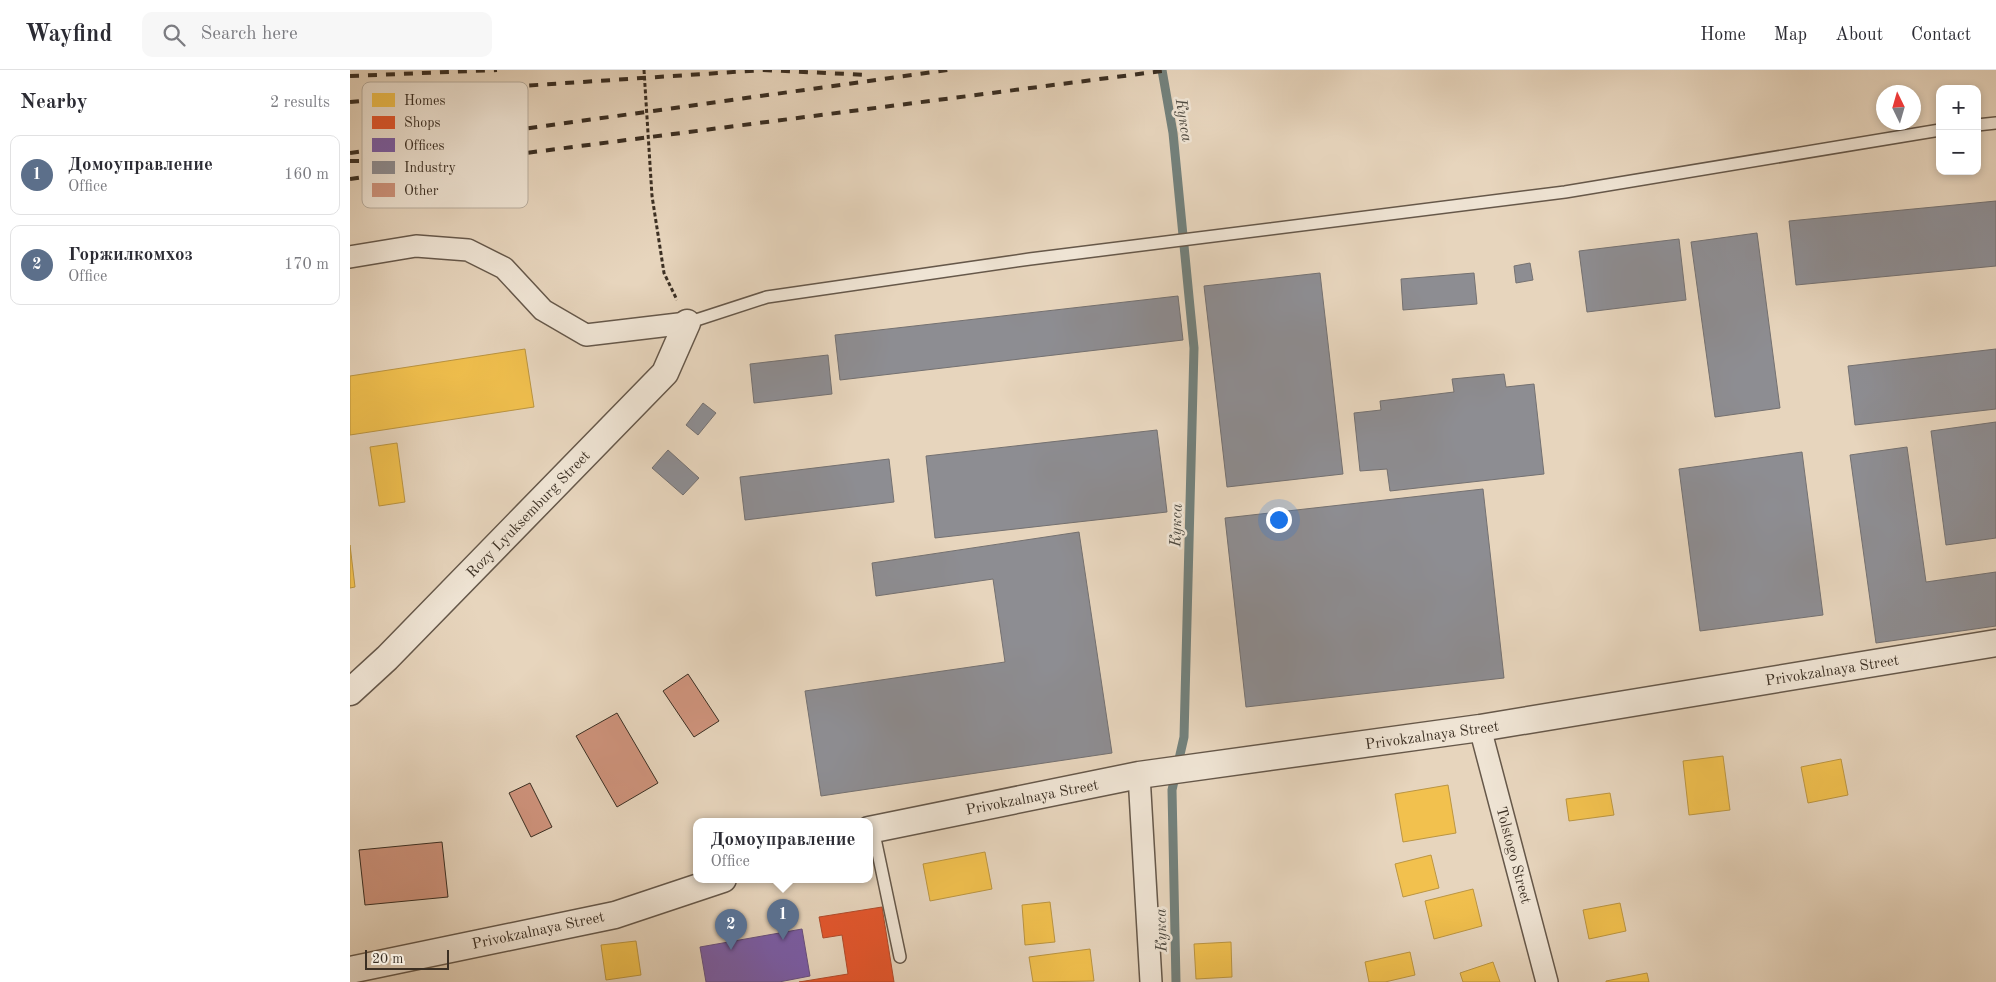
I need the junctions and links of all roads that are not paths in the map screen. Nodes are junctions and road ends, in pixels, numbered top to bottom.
1 (1996, 123) edge
2 (1981, 125) edge
3 (1936, 131) edge
4 (350, 257) edge
5 (687, 323) junction
6 (1996, 644) edge
7 (350, 692) edge
8 (1480, 728) junction
9 (1149, 774) junction
10 (873, 830) edge
11 (873, 839) edge
12 (711, 883) edge
13 (900, 957) dead end
14 (350, 970) edge
15 (1151, 982) edge
16 (1547, 982) edge

1 - 2 lane
3 - 5 lane
4 - 5 street
5 - 7 street, Rozy Lyuksemburg Street
6 - 8 street, Privokzalnaya Street
8 - 9 street, Privokzalnaya Street
8 - 16 street, Tolstogo Street
9 - 10 street, Privokzalnaya Street
9 - 15 street
11 - 13 lane
12 - 14 street, Privokzalnaya Street

